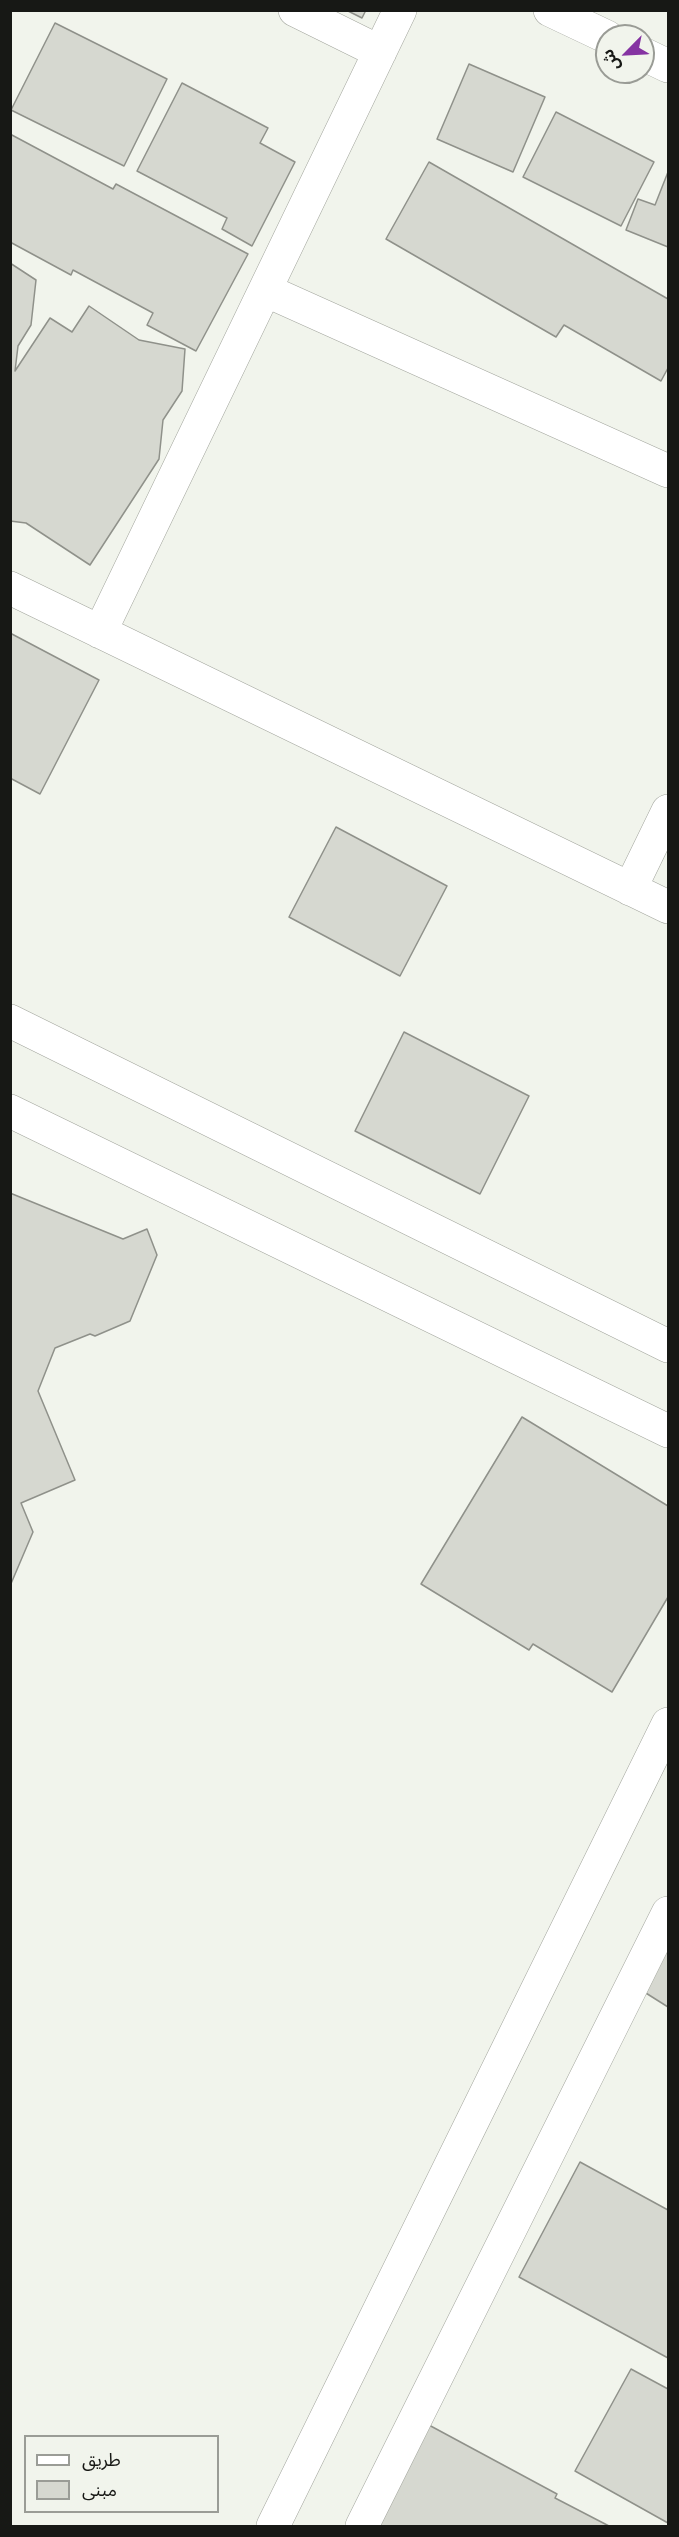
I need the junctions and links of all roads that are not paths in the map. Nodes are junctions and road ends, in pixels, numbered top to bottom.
1 (295, 10) edge
2 (400, 10) edge
3 (550, 10) edge
4 (595, 31) edge
5 (380, 52) junction
6 (655, 60) edge
7 (669, 66) edge
8 (265, 290) junction
9 (669, 471) edge
10 (10, 588) edge
11 (100, 632) junction
12 (669, 811) edge
13 (630, 889) junction
14 (669, 907) edge
15 (10, 1021) edge
16 (10, 1111) edge
17 (669, 1346) edge
18 (669, 1431) edge
19 (669, 1724) edge
20 (669, 1913) edge
21 (273, 2526) edge
22 (362, 2526) edge

1 - 5 street
2 - 5 street
3 - 4 street
5 - 8 street
6 - 7 street
8 - 9 street
8 - 11 street
10 - 11 street
11 - 13 street
12 - 13 street
13 - 14 street
15 - 17 street
16 - 18 street
19 - 21 street
20 - 22 street

